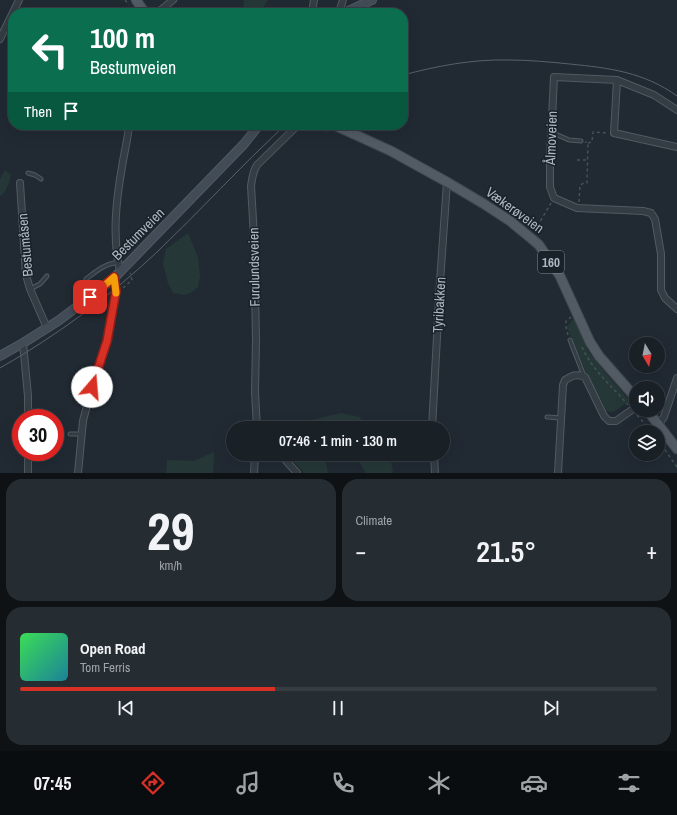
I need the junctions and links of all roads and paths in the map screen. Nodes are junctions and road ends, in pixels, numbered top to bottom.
1 (173, 0) edge
2 (372, 0) edge
3 (163, 8) edge
4 (357, 8) edge
5 (8, 23) edge
6 (0, 39) edge
7 (617, 80) junction
8 (677, 110) edge
9 (128, 130) edge
10 (255, 130) edge
11 (293, 130) edge
12 (333, 130) edge
13 (551, 132) junction
14 (614, 133) junction
15 (581, 141) joint
16 (588, 142) junction
17 (677, 148) edge
18 (577, 160) dead end
19 (588, 160) junction
20 (28, 173) dead end
21 (41, 179) dead end
22 (447, 182) junction
23 (20, 183) dead end
24 (554, 198) junction
25 (579, 208) junction
26 (532, 239) junction
27 (117, 270) junction
28 (130, 271) dead end
29 (47, 276) dead end
30 (86, 279) dead end
31 (30, 289) junction
32 (116, 293) junction
33 (677, 309) edge
34 (570, 317) dead end
35 (47, 328) junction
36 (570, 340) joint
37 (23, 343) junction
38 (582, 346) dead end
39 (0, 356) edge
40 (585, 377) junction
41 (677, 378) edge
42 (629, 390) edge
43 (629, 403) edge
44 (28, 409) edge
45 (629, 412) edge
46 (547, 417) dead end
47 (653, 417) edge
48 (561, 418) junction
49 (257, 421) edge
50 (432, 421) edge
51 (659, 424) junction
52 (70, 434) dead end
53 (82, 434) junction
54 (677, 448) edge
55 (665, 450) edge
56 (28, 461) edge
57 (255, 461) edge
58 (286, 461) edge
59 (434, 461) edge
60 (677, 467) edge
61 (28, 473) edge
62 (78, 473) edge
63 (254, 473) edge
64 (297, 473) edge
65 (435, 473) edge
66 (558, 473) edge

1 - 3 street
2 - 4 street
5 - 6 street
7 - 8 street
7 - 13 street, Ålmoveien
7 - 14 street
9 - 27 street
10 - 27 street, Bestumveien
11 - 49 street, Furulundsveien
12 - 22 main road, Vækerøveien / 160
13 - 15 lane
13 - 24 street, Ålmoveien
14 - 16 path
14 - 17 street
15 - 16 path
16 - 19 path
18 - 19 path
19 - 25 path
20 - 21 lane
22 - 26 main road, Vækerøveien / 160
22 - 50 street, Tyribakken
23 - 31 street, Bestumåsen
24 - 25 street
24 - 26 path
25 - 33 street
26 - 42 main road, Vækerøveien / 160
27 - 30 lane
27 - 32 street
27 - 35 street, Bestumveien
28 - 32 path
29 - 31 lane
31 - 35 street, Bestumåsen
32 - 53 street
34 - 36 path
35 - 37 street, Bestumveien
36 - 40 lane
37 - 39 street, Bestumveien
37 - 44 street
38 - 43 path
40 - 45 street
40 - 48 street
41 - 51 street
46 - 48 lane
47 - 51 main road
48 - 66 street
51 - 54 main road
52 - 53 lane
53 - 62 street
55 - 60 path
56 - 61 street
57 - 63 street
58 - 64 street
59 - 65 street

